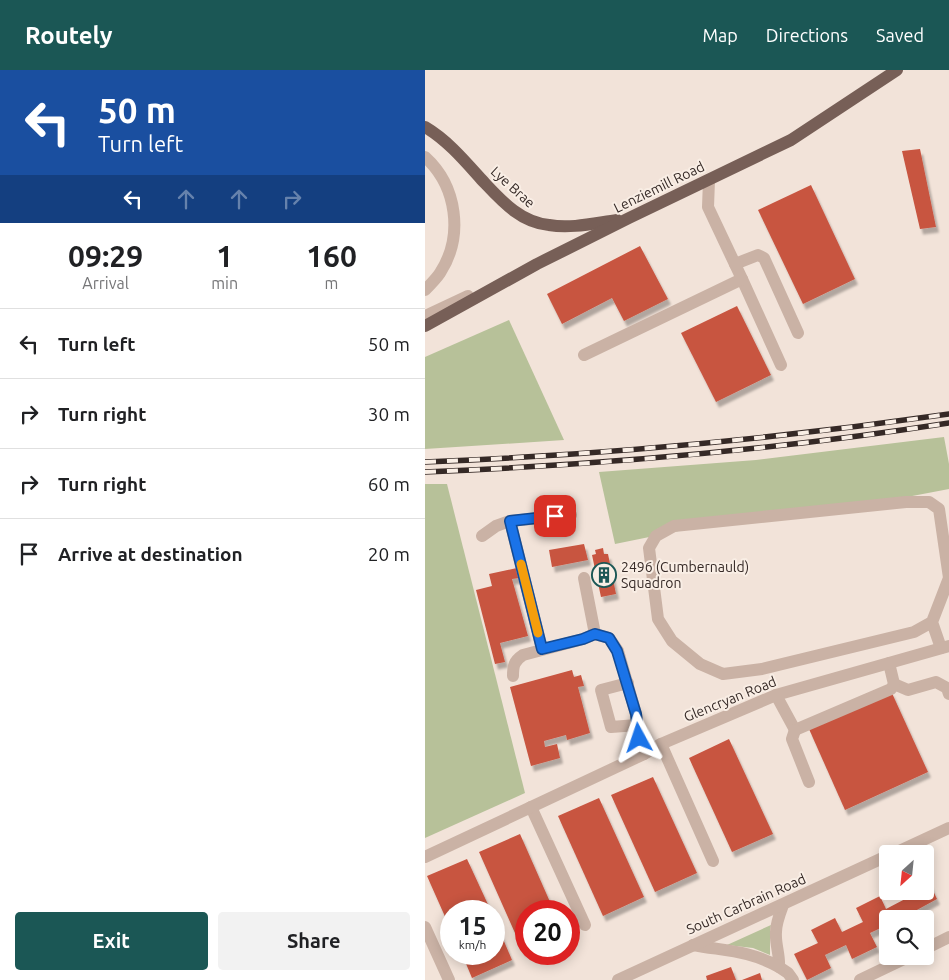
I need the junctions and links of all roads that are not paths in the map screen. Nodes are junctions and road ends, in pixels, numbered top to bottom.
1 (897, 70) edge
2 (425, 127) edge
3 (425, 157) edge
4 (709, 180) junction
5 (629, 218) junction
6 (537, 264) junction
7 (735, 264) junction
8 (742, 279) junction
9 (425, 290) edge
10 (425, 316) edge
11 (425, 326) edge
12 (798, 333) dead end
13 (584, 355) dead end
14 (781, 365) dead end
15 (571, 515) dead end
16 (510, 521) junction
17 (482, 536) dead end
18 (584, 578) dead end
19 (932, 622) junction
20 (595, 634) junction
21 (945, 647) edge
22 (542, 649) junction
23 (889, 663) junction
24 (513, 676) dead end
25 (628, 683) junction
26 (894, 684) junction
27 (949, 694) edge
28 (776, 695) junction
29 (637, 725) junction
30 (795, 730) junction
31 (661, 744) junction
32 (644, 754) junction
33 (809, 782) dead end
34 (531, 807) junction
35 (949, 828) edge
36 (912, 845) edge
37 (425, 857) edge
38 (879, 860) edge
39 (713, 861) dead end
40 (783, 905) junction
41 (585, 925) dead end
42 (425, 927) edge
43 (949, 937) edge
44 (934, 944) edge
45 (692, 945) junction
46 (891, 965) edge
47 (779, 967) junction
48 (449, 980) edge
49 (618, 980) edge
50 (793, 980) edge
51 (861, 980) edge

1 - 4 main road, Lenziemill Road
2 - 5 main road, Lye Brae
3 - 9 street
4 - 5 main road, Lenziemill Road
4 - 7 street
5 - 6 main road, Lenziemill Road
6 - 10 street, Lenziemill Road
6 - 11 main road
7 - 8 street
7 - 12 street
8 - 13 street
8 - 14 street
15 - 16 street
16 - 17 street
16 - 22 street
18 - 20 street
19 - 19 street
19 - 21 street
20 - 22 street
20 - 25 street
21 - 23 street, Glencryan Road
22 - 24 street
23 - 26 street
23 - 28 street, Glencryan Road
25 - 29 street
25 - 29 street
26 - 27 street
26 - 30 street
28 - 30 street
28 - 31 street, Glencryan Road
29 - 32 street
30 - 33 street
31 - 32 street, Glencryan Road
31 - 39 street
32 - 34 street, Glencryan Road
34 - 37 street, Glencryan Road
34 - 41 street
35 - 36 street
38 - 40 street, South Carbrain Road
40 - 45 street, South Carbrain Road
40 - 47 street
42 - 48 street
43 - 44 street
45 - 47 street
45 - 49 street, South Carbrain Road
46 - 51 street
47 - 50 street

